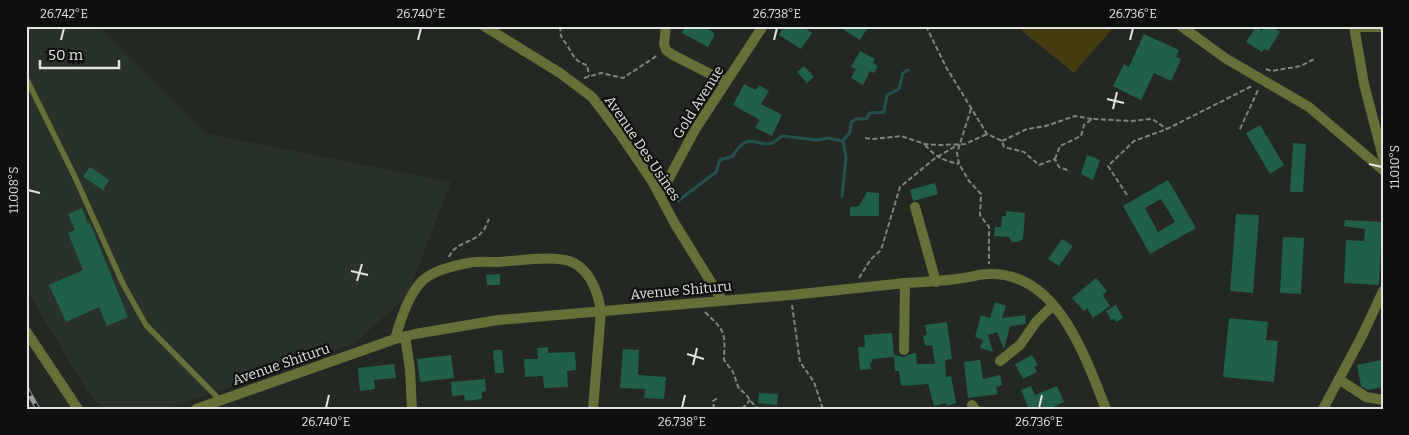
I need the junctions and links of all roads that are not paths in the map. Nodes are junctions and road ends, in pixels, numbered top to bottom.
1 (484, 26) edge
2 (666, 26) edge
3 (763, 26) edge
4 (1182, 26) edge
5 (1354, 27) edge
6 (1383, 27) edge
7 (26, 78) edge
8 (726, 82) junction
9 (1383, 157) edge
10 (1383, 170) edge
11 (660, 195) junction
12 (915, 207) dead end
13 (936, 282) junction
14 (906, 283) junction
15 (1383, 291) edge
16 (722, 300) junction
17 (1053, 305) junction
18 (601, 311) junction
19 (26, 331) edge
20 (400, 338) junction
21 (904, 350) dead end
22 (1000, 361) dead end
23 (1340, 380) junction
24 (220, 400) junction
25 (1383, 400) edge
26 (78, 409) edge
27 (196, 409) edge
28 (412, 409) edge
29 (593, 409) edge
30 (1106, 409) edge
31 (1323, 409) edge

1 - 11 street, Avenue Des Usines
2 - 8 street
3 - 8 street, Gold Avenue
4 - 10 street
5 - 6 street
5 - 9 street
7 - 24 lane
8 - 11 street, Gold Avenue
11 - 16 street, Avenue Des Usines
12 - 13 street
13 - 14 street, Avenue Shituru
13 - 17 street, Avenue Shituru
14 - 16 street, Avenue Shituru
14 - 21 street
15 - 23 street
16 - 18 street, Avenue Shituru
17 - 22 street
17 - 30 street, Avenue Shituru
18 - 20 street, Avenue Shituru
18 - 20 street
18 - 29 street
19 - 26 street
20 - 24 street, Avenue Shituru
20 - 28 street
23 - 25 street
23 - 31 street
24 - 27 street, Avenue Shituru

